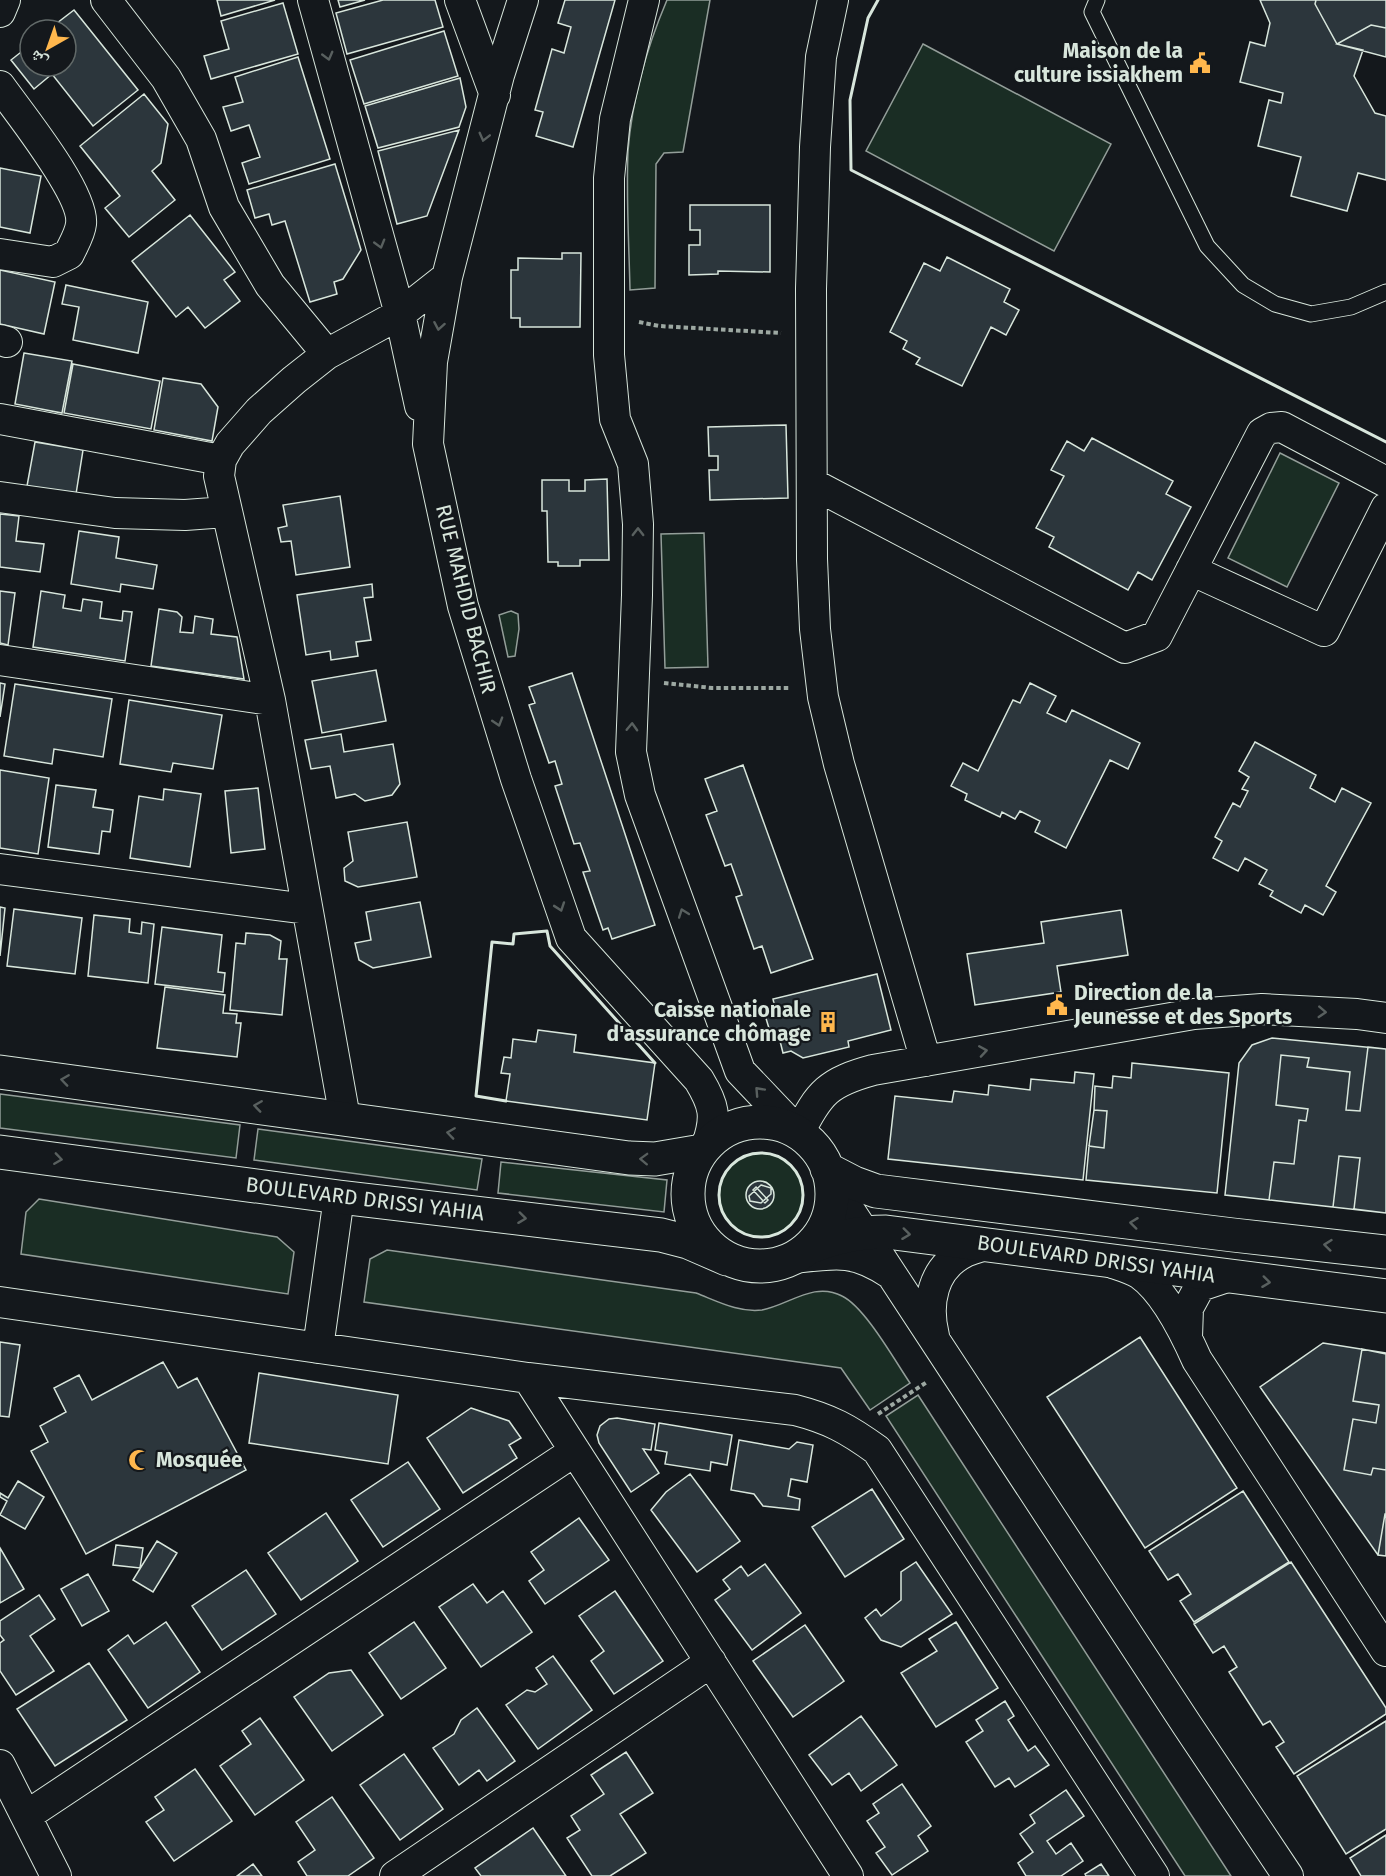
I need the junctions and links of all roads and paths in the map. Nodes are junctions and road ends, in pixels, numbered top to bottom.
1 (106, 0) edge
2 (313, 0) edge
3 (460, 0) edge
4 (523, 0) edge
5 (644, 0) edge
6 (834, 0) edge
7 (1097, 0) edge
8 (0, 86) edge
9 (495, 95) junction
10 (0, 254) edge
11 (447, 277) junction
12 (1386, 292) edge
13 (400, 314) junction
14 (659, 326) dead end
15 (812, 335) junction
16 (327, 354) junction
17 (0, 419) edge
18 (428, 444) junction
19 (221, 460) junction
20 (1386, 482) edge
21 (813, 484) junction
22 (0, 497) edge
23 (1386, 508) edge
24 (226, 512) junction
25 (1191, 570) junction
26 (0, 660) edge
27 (656, 683) dead end
28 (822, 688) junction
29 (270, 700) junction
30 (0, 868) edge
31 (307, 909) junction
32 (1386, 1018) edge
33 (926, 1060) junction
34 (0, 1072) edge
35 (345, 1118) junction
36 (799, 1133) junction
37 (705, 1148) junction
38 (0, 1152) edge
39 (829, 1175) junction
40 (339, 1197) junction
41 (864, 1232) junction
42 (987, 1244) junction
43 (1386, 1252) edge
44 (802, 1253) junction
45 (727, 1258) junction
46 (1106, 1260) junction
47 (893, 1276) junction
48 (1227, 1277) junction
49 (1386, 1296) edge
50 (0, 1302) edge
51 (1187, 1337) junction
52 (935, 1339) junction
53 (318, 1348) junction
54 (528, 1378) junction
55 (915, 1390) dead end
56 (876, 1415) dead end
57 (575, 1451) junction
58 (1386, 1651) edge
59 (711, 1662) junction
60 (0, 1765) edge
61 (26, 1816) junction
62 (56, 1876) edge
63 (395, 1876) edge
64 (848, 1876) edge
65 (1154, 1876) edge
66 (1288, 1876) edge

1 - 16 street
2 -> 13 street
3 - 9 street
4 - 9 street, RUE MAHDID BACHIR
36 -> 5 street
6 - 15 street
7 - 12 lane
8 - 10 street
9 -> 11 street, RUE MAHDID BACHIR
11 - 13 street
11 -> 18 street, RUE MAHDID BACHIR
13 - 16 street
13 - 18 street
14 - 15 path
15 - 21 street
16 - 19 street
17 - 19 street
18 -> 37 street, RUE MAHDID BACHIR
19 - 24 street
20 - 25 street
21 - 25 street
21 - 28 street
22 - 24 street
23 - 25 street
24 - 29 street
26 - 29 street
27 - 28 path
28 - 33 street
29 - 31 street
30 - 31 street
31 - 35 street
33 -> 32 street
33 - 36 street
35 -> 34 main road
37 -> 35 main road
36 - 37 main road
36 - 39 main road
37 - 45 main road
38 -> 40 main road, BOULEVARD DRISSI YAHIA
39 - 41 street
43 -> 39 main road, BOULEVARD DRISSI YAHIA
39 - 44 main road
40 -> 45 main road, BOULEVARD DRISSI YAHIA
40 - 53 street
41 -> 42 main road, BOULEVARD DRISSI YAHIA
41 - 44 main road, BOULEVARD DRISSI YAHIA
41 - 47 street
42 - 46 main road, BOULEVARD DRISSI YAHIA
42 - 52 street
44 - 45 main road
44 - 47 street
46 - 48 main road, BOULEVARD DRISSI YAHIA
46 - 51 street
47 - 52 street
48 -> 49 main road, BOULEVARD DRISSI YAHIA
48 - 51 street
50 - 53 street
51 - 58 street
52 - 66 street
53 - 54 street
54 - 57 street
54 - 65 street
55 - 56 path
57 - 59 street
57 - 61 street
59 - 63 street
59 - 64 street
60 - 61 street
61 - 62 street

